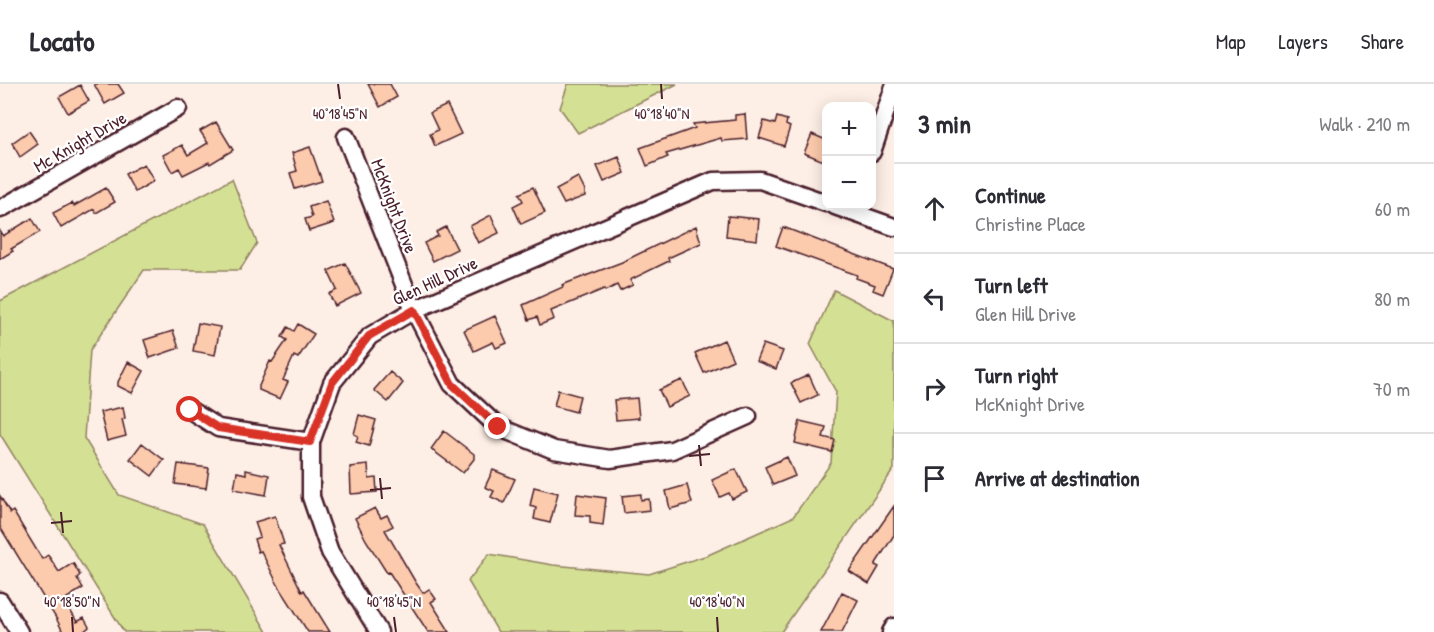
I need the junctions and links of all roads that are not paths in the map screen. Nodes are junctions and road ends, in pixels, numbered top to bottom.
1 (894, 87) edge
2 (178, 108) dead end
3 (346, 137) dead end
4 (876, 140) edge
5 (822, 202) edge
6 (0, 209) edge
7 (856, 210) edge
8 (894, 227) edge
9 (414, 310) junction
10 (190, 410) dead end
11 (748, 416) dead end
12 (310, 442) junction
13 (0, 601) edge
14 (894, 627) edge
15 (19, 632) edge
16 (379, 632) edge
17 (891, 632) edge

1 - 4 street
2 - 6 street, Mc Knight Drive
3 - 9 street, McKnight Drive
5 - 9 street, Glen Hill Drive
7 - 8 street
9 - 11 street, McKnight Drive
9 - 12 street, Glen Hill Drive
10 - 12 street
12 - 16 street, Glen Hill Drive
13 - 15 street
14 - 17 street

